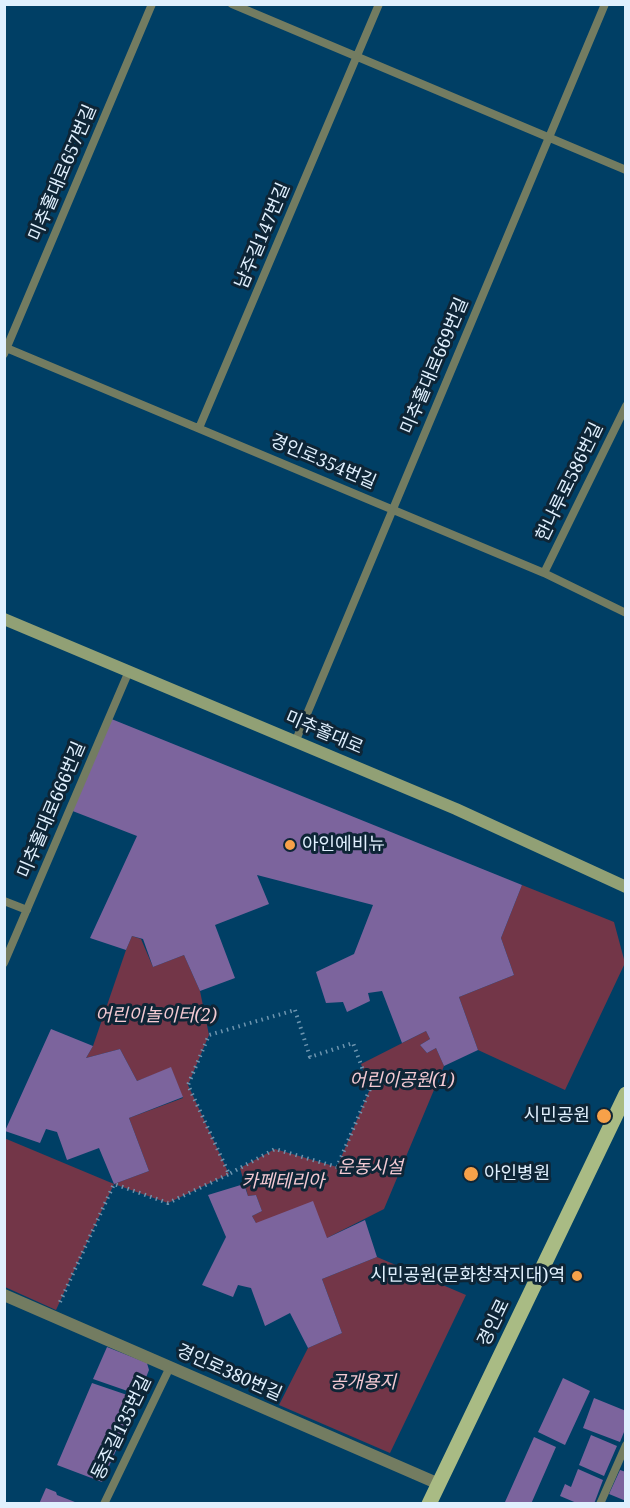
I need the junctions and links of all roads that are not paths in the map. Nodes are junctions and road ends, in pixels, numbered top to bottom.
1 (152, 4) edge
2 (232, 4) edge
3 (379, 4) edge
4 (605, 4) edge
5 (357, 57) junction
6 (549, 138) junction
7 (626, 170) edge
8 (5, 350) edge
9 (626, 406) edge
10 (199, 428) junction
11 (393, 509) junction
12 (544, 573) junction
13 (626, 613) edge
14 (4, 619) edge
15 (129, 671) junction
16 (296, 740) junction
17 (626, 887) edge
18 (4, 901) edge
19 (27, 910) junction
20 (4, 963) edge
21 (626, 1094) edge
22 (621, 1112) edge
23 (4, 1295) edge
24 (170, 1367) junction
25 (626, 1445) edge
26 (439, 1484) junction
27 (104, 1503) edge
28 (429, 1503) edge
29 (600, 1503) edge

1 - 8 lane, 미추홀대로657번길
2 - 5 lane
3 - 5 lane, 남주길147번길
4 - 6 lane, 미추홀대로669번길
5 - 6 lane
5 - 10 lane, 남주길147번길
6 - 7 lane
6 - 11 lane, 미추홀대로669번길
8 - 10 lane, 경인로354번길
9 - 12 lane, 한나루로586번길
10 - 11 lane, 경인로354번길
11 - 12 lane, 경인로354번길
11 - 16 lane, 미추홀대로669번길
12 - 13 lane, 경인로354번길
14 - 15 main road, 미추홀대로
15 - 16 main road, 미추홀대로
15 - 19 lane, 미추홀대로666번길
16 - 17 main road, 미추홀대로
18 - 19 lane
19 - 20 lane, 미추홀대로666번길
21 - 22 main road, 경인로
22 - 26 main road, 경인로
23 - 24 street, 경인로380번길
24 - 26 street, 경인로380번길
24 - 27 lane, 동주길135번길
25 - 29 lane
26 - 28 main road, 경인로

